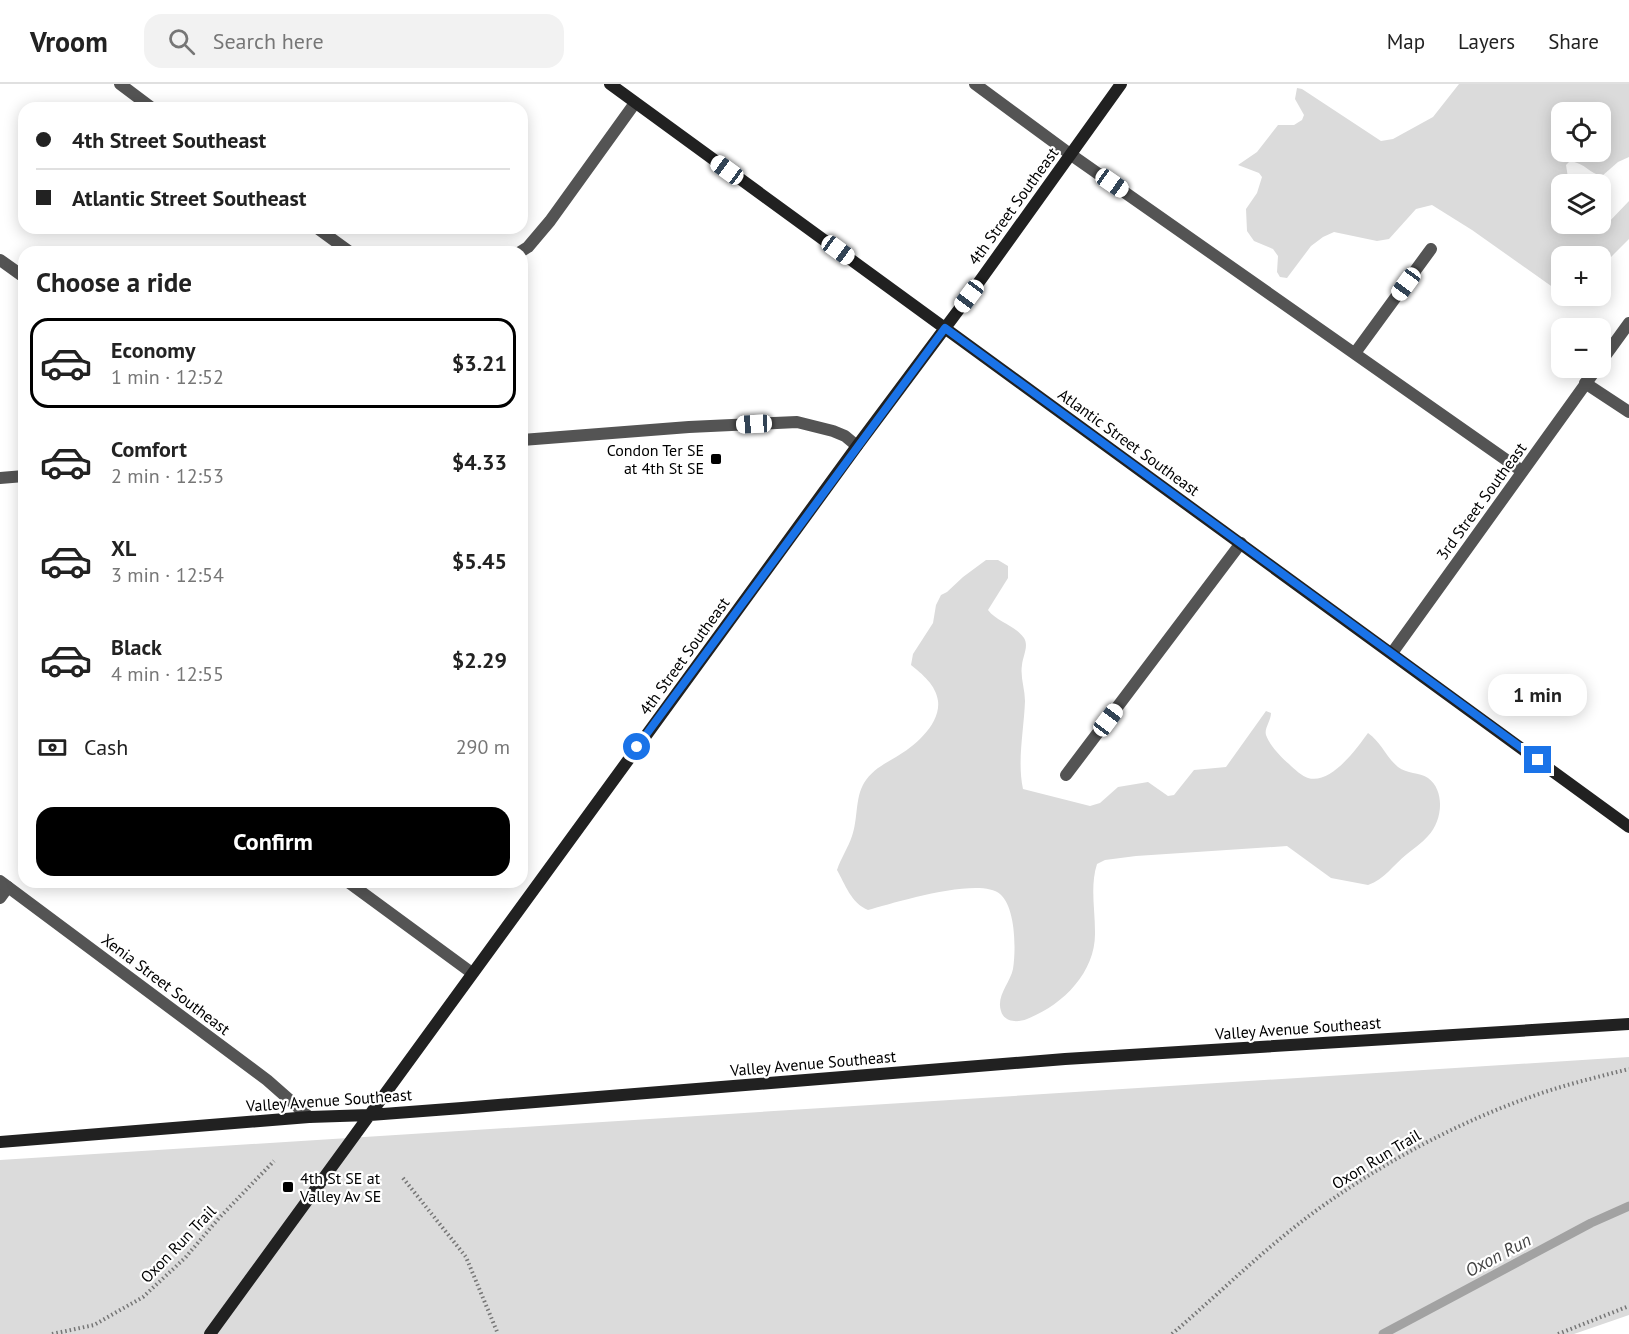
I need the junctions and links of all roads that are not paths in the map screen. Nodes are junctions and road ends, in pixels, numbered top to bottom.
1 (120, 84) edge
2 (610, 84) edge
3 (975, 84) edge
4 (1121, 84) edge
5 (144, 102) edge
6 (635, 102) junction
7 (1071, 154) junction
8 (324, 234) edge
9 (342, 246) edge
10 (528, 247) edge
11 (1431, 249) dead end
12 (0, 260) edge
13 (18, 273) edge
14 (1629, 323) edge
15 (945, 328) junction
16 (1611, 348) edge
17 (1355, 353) junction
18 (1590, 378) edge
19 (1586, 383) junction
20 (1629, 412) edge
21 (528, 440) edge
22 (857, 446) junction
23 (1522, 471) junction
24 (18, 476) edge
25 (0, 478) edge
26 (1241, 543) junction
27 (1392, 653) junction
28 (1066, 775) dead end
29 (1629, 826) edge
30 (4, 884) edge
31 (356, 888) edge
32 (0, 898) edge
33 (472, 973) junction
34 (1629, 1024) edge
35 (370, 1115) junction
36 (309, 1117) junction
37 (0, 1142) edge
38 (210, 1334) edge

1 - 5 street
2 - 6 street, Atlantic Street Southeast
3 - 7 street
4 - 7 street, 4th Street Southeast
6 - 10 street
6 - 15 street, Atlantic Street Southeast
7 - 15 street, 4th Street Southeast
7 - 17 street
8 - 9 street
11 - 17 street
12 - 13 street
14 - 16 street
15 - 22 street, 4th Street Southeast
15 - 26 street, Atlantic Street Southeast
17 - 23 street
18 - 19 street, 3rd Street Southeast
19 - 20 street
19 - 23 street, 3rd Street Southeast
21 - 22 street
22 - 33 street, 4th Street Southeast
23 - 27 street, 3rd Street Southeast
24 - 25 street
26 - 27 street, Atlantic Street Southeast
26 - 28 street
27 - 29 street, Atlantic Street Southeast
30 - 32 street
30 - 36 street, Xenia Street Southeast
31 - 33 street
33 - 35 street, 4th Street Southeast
34 - 35 street, Valley Avenue Southeast
35 - 36 street, Valley Avenue Southeast
35 - 38 street, 4th Street Southeast
36 - 37 street, Valley Avenue Southeast

